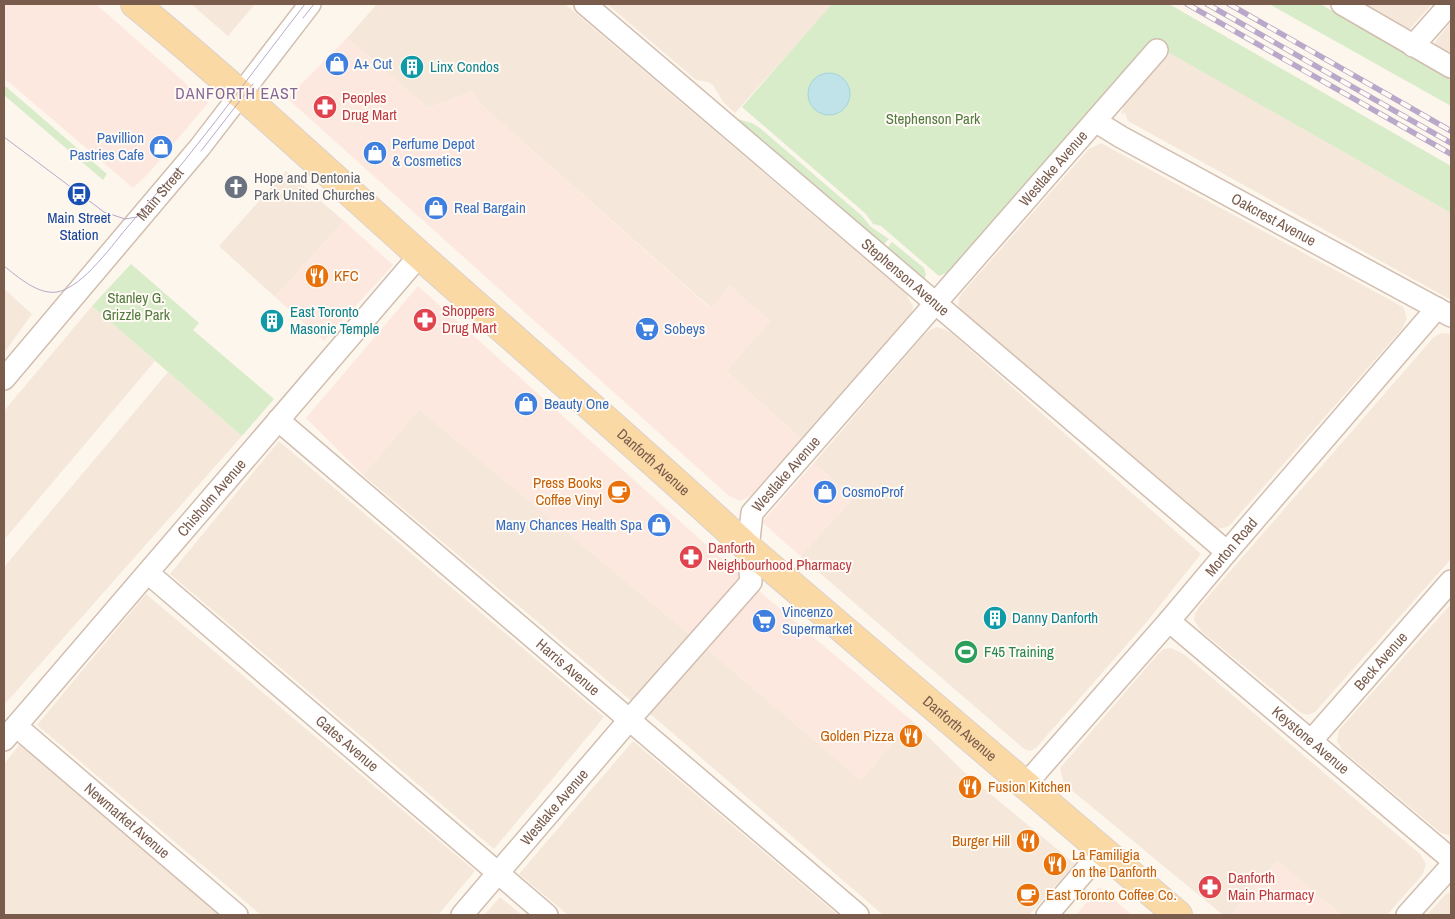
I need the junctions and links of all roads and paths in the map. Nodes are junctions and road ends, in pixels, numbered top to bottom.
1 (135, 4) edge
2 (310, 4) edge
3 (586, 4) edge
4 (1342, 4) edge
5 (1450, 4) edge
6 (1413, 46) junction
7 (1156, 50) dead end
8 (1451, 67) edge
9 (241, 93) junction
10 (1095, 121) junction
11 (420, 255) junction
12 (936, 304) junction
13 (1444, 312) edge
14 (4, 379) edge
15 (278, 420) junction
16 (748, 548) junction
17 (1227, 552) junction
18 (148, 572) junction
19 (1451, 581) edge
20 (1169, 621) junction
21 (630, 720) junction
22 (10, 733) edge
23 (1311, 741) junction
24 (1025, 785) junction
25 (1102, 850) junction
26 (1451, 860) edge
27 (1451, 866) edge
28 (497, 873) junction
29 (238, 915) edge
30 (462, 915) edge
31 (547, 915) edge
32 (858, 915) edge
33 (1047, 915) edge
34 (1178, 915) edge
35 (1407, 915) edge

1 - 9 main road, Danforth Avenue
2 - 9 street, Main Street
3 - 12 street, Stephenson Avenue
4 - 6 street
5 - 6 street
6 - 8 street
7 - 10 street, Westlake Avenue
9 - 11 main road, Danforth Avenue
9 - 14 street, Main Street
10 - 12 street, Westlake Avenue
10 - 13 street, Oakcrest Avenue
11 - 15 street, Chisholm Avenue
11 - 16 main road, Danforth Avenue
12 - 16 street, Westlake Avenue
12 - 17 street, Stephenson Avenue
13 - 17 street, Morton Road
15 - 18 street, Chisholm Avenue
15 - 21 street, Harris Avenue
16 - 21 street, Westlake Avenue
16 - 24 main road, Danforth Avenue
17 - 20 street, Morton Road
18 - 22 street, Chisholm Avenue
18 - 28 street, Gates Avenue
19 - 23 street, Beck Avenue
20 - 23 street, Keystone Avenue
20 - 24 street, Morton Road
21 - 28 street, Westlake Avenue
21 - 32 street, Harris Avenue
22 - 29 street, Newmarket Avenue
23 - 26 street, Keystone Avenue
24 - 25 main road, Danforth Avenue
25 - 33 street
25 - 34 main road, Danforth Avenue
27 - 35 street
28 - 30 street, Westlake Avenue
28 - 31 street, Gates Avenue

